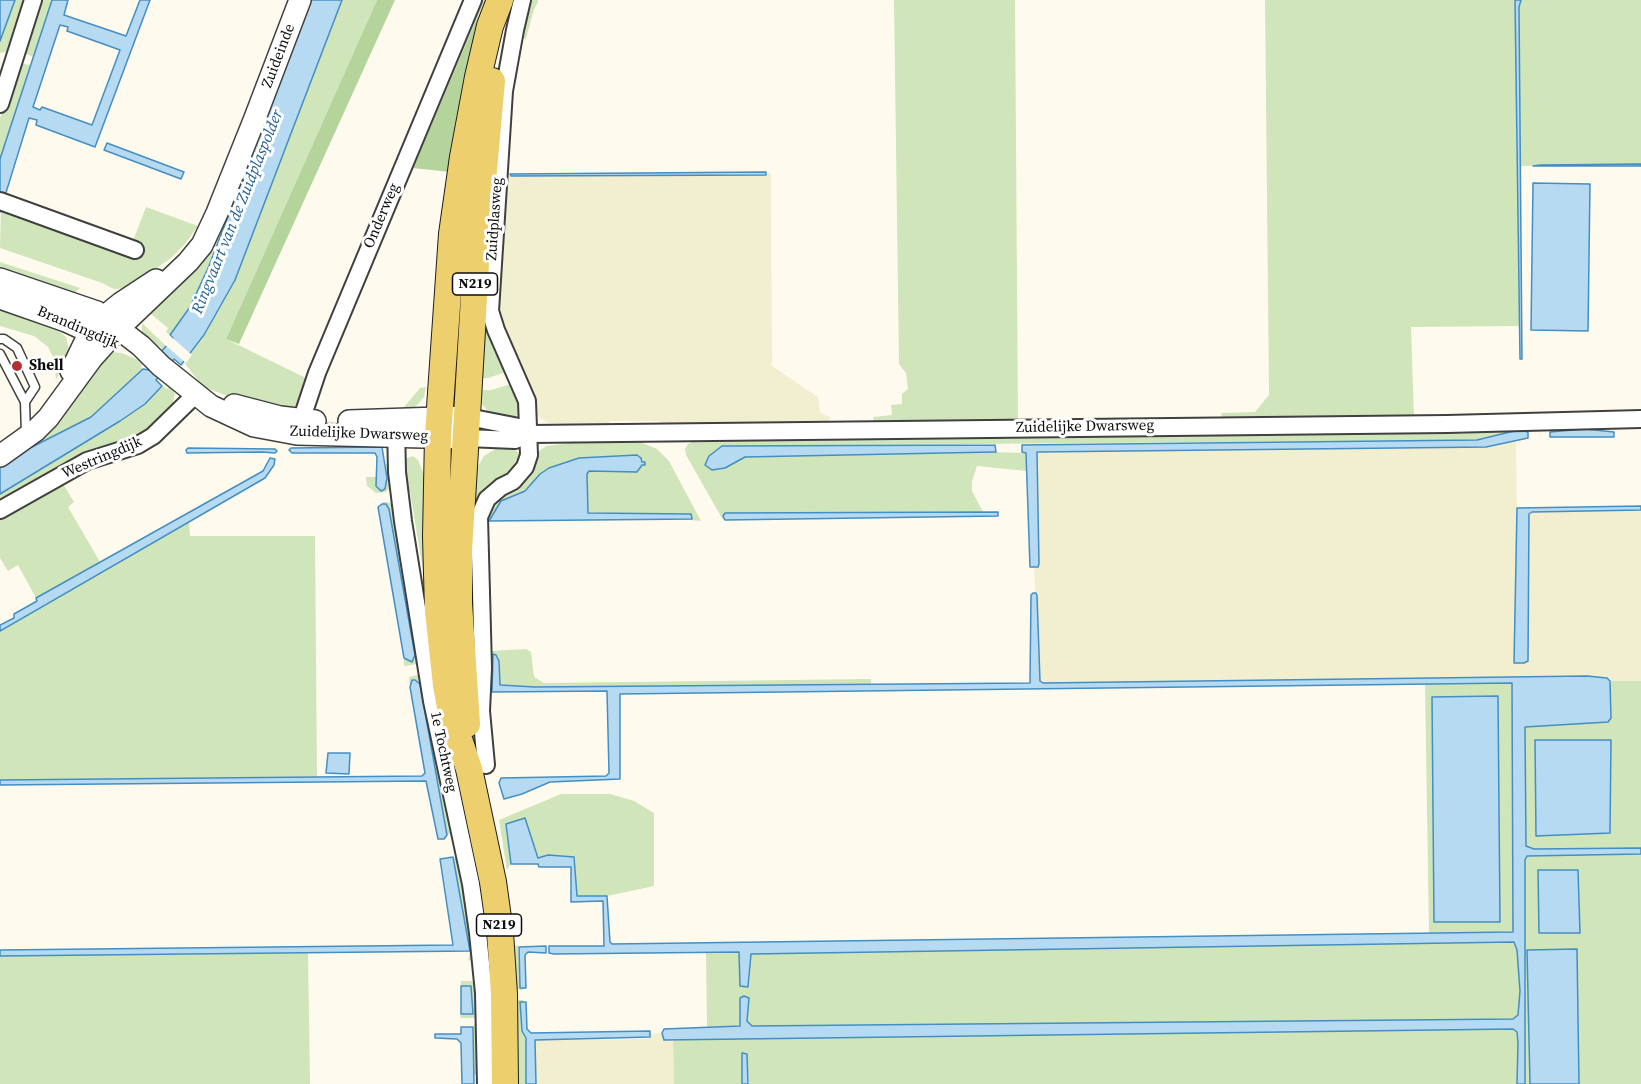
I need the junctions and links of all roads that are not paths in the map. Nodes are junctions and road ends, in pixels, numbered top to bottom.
1 (33, 0) edge
2 (300, 0) edge
3 (473, 0) edge
4 (502, 0) edge
5 (522, 0) edge
6 (7, 60) edge
7 (0, 104) edge
8 (5, 203) edge
9 (135, 250) dead end
10 (0, 279) edge
11 (0, 298) edge
12 (106, 329) junction
13 (0, 339) edge
14 (0, 354) edge
15 (161, 366) joint
16 (196, 394) junction
17 (25, 402) junction
18 (1641, 419) edge
19 (299, 427) junction
20 (396, 427) junction
21 (439, 427) junction
22 (467, 428) junction
23 (530, 434) junction
24 (26, 438) junction
25 (0, 456) edge
26 (0, 510) edge
27 (477, 767) junction
28 (486, 1084) edge
29 (505, 1084) edge

1 - 6 street
2 - 12 street, Zuideinde
3 - 19 street, Onderweg
4 - 21 main road, Zuidplasweg / N219
4 - 22 main road, Zuidplasweg / N219
5 - 23 street, Zuidplasweg
6 - 7 street
8 - 9 street
10 - 12 street, Brandingdijk
11 - 12 street, Brandingdijk
12 - 15 street, Brandingdijk
12 - 24 street, Zuideinde
13 - 17 lane
14 - 17 lane
15 - 16 street, Zuidelijke Dwarsweg
16 - 19 street, Zuidelijke Dwarsweg
16 - 26 street, Westringdijk
17 - 24 lane
18 - 23 street, Zuidelijke Dwarsweg
19 - 20 street, Zuidelijke Dwarsweg
20 - 21 street, Zuidelijke Dwarsweg
20 - 28 street, 1e Tochtweg
21 - 22 street, Zuidelijke Dwarsweg
21 - 27 main road, 1e Tochtweg / N219
22 - 23 street, Zuidelijke Dwarsweg
22 - 27 main road, 1e Tochtweg / N219
23 - 27 street, 1e Tochtweg
24 - 25 street, Zuideinde
27 - 29 main road, 1e Tochtweg / N219

